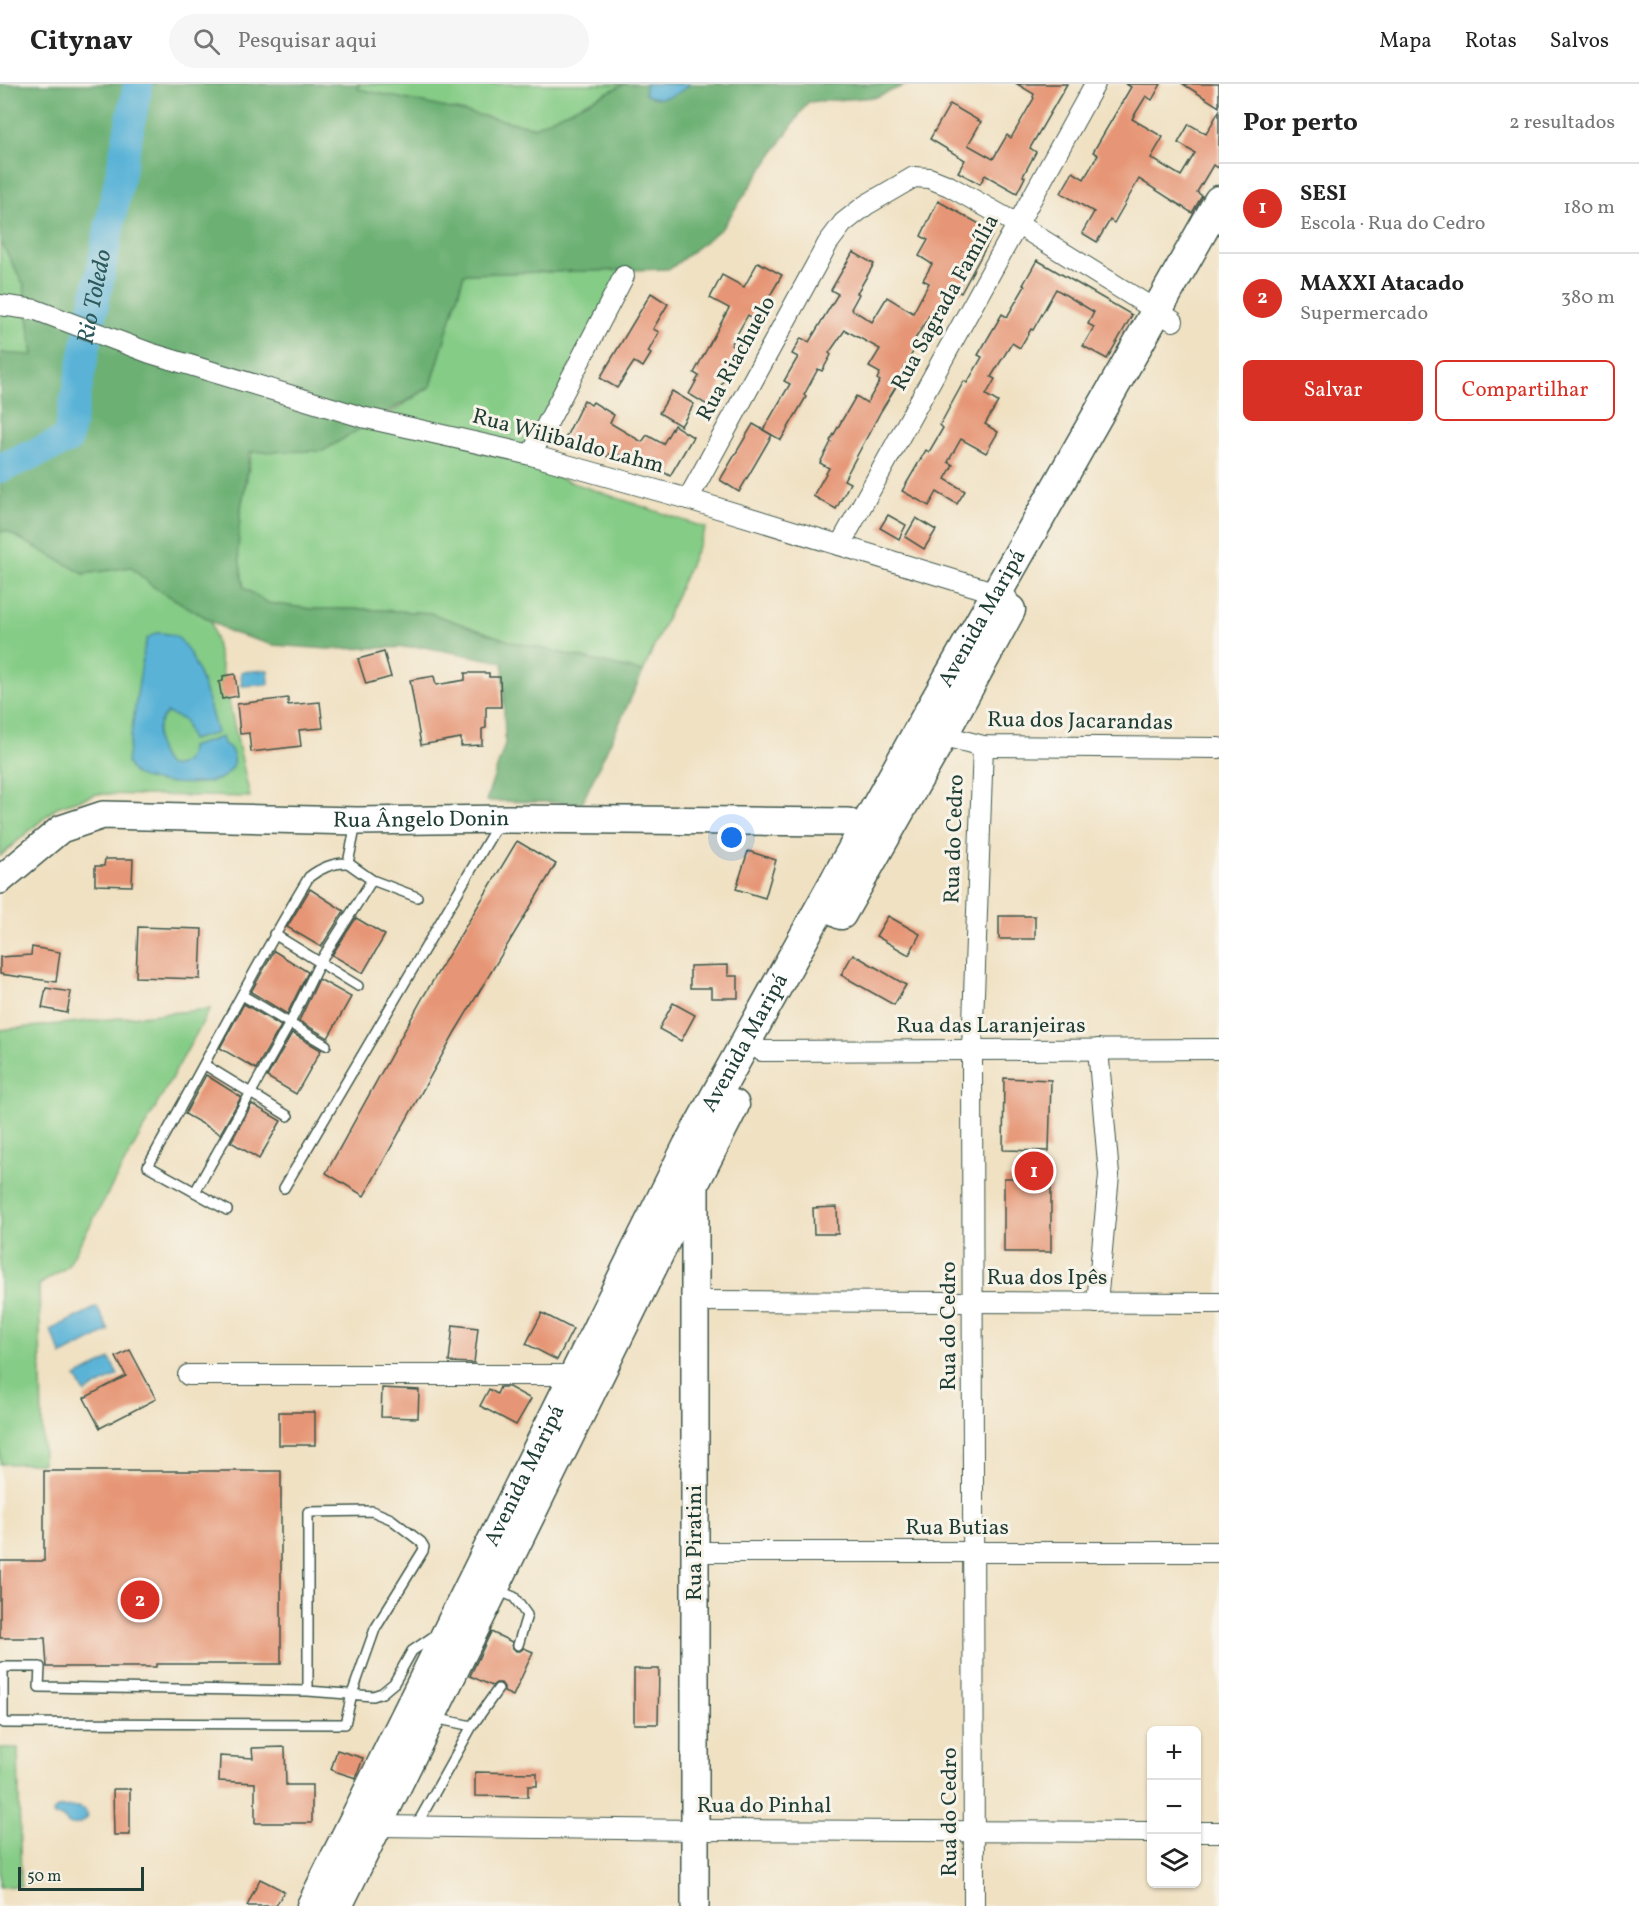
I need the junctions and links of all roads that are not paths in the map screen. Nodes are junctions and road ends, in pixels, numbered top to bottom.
1 (1095, 84) edge
2 (1219, 201) edge
3 (1017, 224) junction
4 (1219, 240) edge
5 (624, 276) dead end
6 (0, 305) edge
7 (1165, 316) junction
8 (531, 455) junction
9 (688, 499) junction
10 (840, 545) junction
11 (1006, 597) junction
12 (933, 729) junction
13 (983, 746) junction
14 (1219, 748) edge
15 (500, 820) junction
16 (357, 821) junction
17 (872, 837) junction
18 (348, 862) junction
19 (0, 880) edge
20 (372, 880) junction
21 (417, 897) dead end
22 (274, 934) junction
23 (320, 962) junction
24 (358, 986) dead end
25 (242, 995) junction
26 (290, 1023) junction
27 (326, 1045) dead end
28 (754, 1046) junction
29 (1098, 1049) junction
30 (1219, 1049) edge
31 (972, 1050) junction
32 (205, 1065) junction
33 (252, 1093) junction
34 (288, 1116) dead end
35 (686, 1174) junction
36 (284, 1188) dead end
37 (195, 1192) junction
38 (227, 1210) dead end
39 (665, 1217) junction
40 (695, 1301) junction
41 (973, 1302) junction
42 (1097, 1303) junction
43 (1219, 1303) edge
44 (188, 1375) dead end
45 (574, 1375) junction
46 (695, 1552) junction
47 (973, 1552) junction
48 (1219, 1552) edge
49 (484, 1582) junction
50 (450, 1627) junction
51 (518, 1645) dead end
52 (498, 1689) dead end
53 (308, 1691) junction
54 (352, 1694) junction
55 (421, 1710) junction
56 (472, 1726) junction
57 (368, 1819) junction
58 (416, 1826) junction
59 (695, 1830) junction
60 (974, 1831) junction
61 (1147, 1832) edge
62 (1201, 1832) edge
63 (1219, 1832) edge
64 (312, 1906) edge
65 (337, 1906) edge
66 (695, 1906) edge
67 (974, 1906) edge

1 - 3 street, Rua Sagrada Família
2 - 7 main road, Avenida Maripá
3 - 7 street
3 - 9 street, Rua Riachuelo
3 - 10 street, Rua Sagrada Família
4 - 7 main road, Avenida Maripá
5 - 8 street
6 - 8 street, Rua Wilibaldo Lahm
7 - 11 main road, Avenida Maripá
8 - 9 street, Rua Wilibaldo Lahm
9 - 10 street, Rua Wilibaldo Lahm
10 - 11 street, Rua Wilibaldo Lahm
11 - 12 main road, Avenida Maripá
12 - 13 street, Rua dos Jacarandas
12 - 17 main road, Avenida Maripá
13 - 14 street, Rua dos Jacarandas
13 - 31 street, Rua do Cedro
15 - 16 street, Rua Ângelo Donin
15 - 17 street, Rua Ângelo Donin
15 - 36 lane
16 - 18 lane
16 - 19 street, Rua Ângelo Donin
17 - 28 main road, Avenida Maripá
18 - 20 lane
18 - 22 lane
20 - 21 lane
20 - 23 lane
22 - 23 lane
22 - 25 lane
23 - 24 lane
23 - 26 lane
25 - 26 lane
25 - 32 lane
26 - 27 lane
26 - 33 lane
28 - 31 street, Rua das Laranjeiras
28 - 35 main road, Avenida Maripá
29 - 30 street, Rua das Laranjeiras
29 - 31 street, Rua das Laranjeiras
29 - 42 street
31 - 41 street, Rua do Cedro
32 - 33 lane
32 - 37 lane
33 - 34 lane
33 - 37 lane
35 - 39 main road, Avenida Maripá
35 - 40 street, Rua Piratini
37 - 38 lane
39 - 45 main road, Avenida Maripá
39 - 49 main road, Avenida Maripá
40 - 41 street, Rua dos Ipês
40 - 46 street, Rua Piratini
41 - 42 street, Rua dos Ipês
41 - 47 street, Rua do Cedro
42 - 43 street, Rua dos Ipês
44 - 45 street
45 - 49 main road, Avenida Maripá
46 - 47 street, Rua Butias
46 - 59 street, Rua Piratini
47 - 48 street, Rua Butias
47 - 60 street, Rua do Cedro
49 - 50 main road, Avenida Maripá
49 - 51 lane
49 - 55 main road, Avenida Maripá
50 - 54 lane
50 - 55 main road, Avenida Maripá
52 - 56 lane
53 - 54 lane
53 - 54 lane
53 - 54 lane
55 - 56 lane
55 - 57 main road, Avenida Maripá
56 - 58 lane
57 - 58 street, Rua do Pinhal
57 - 64 main road, Avenida Maripá
57 - 65 main road, Avenida Maripá
58 - 59 street, Rua do Pinhal
59 - 60 street, Rua do Pinhal
59 - 66 street, Rua Piratini
60 - 61 street, Rua do Pinhal
60 - 67 street, Rua do Cedro
62 - 63 street

